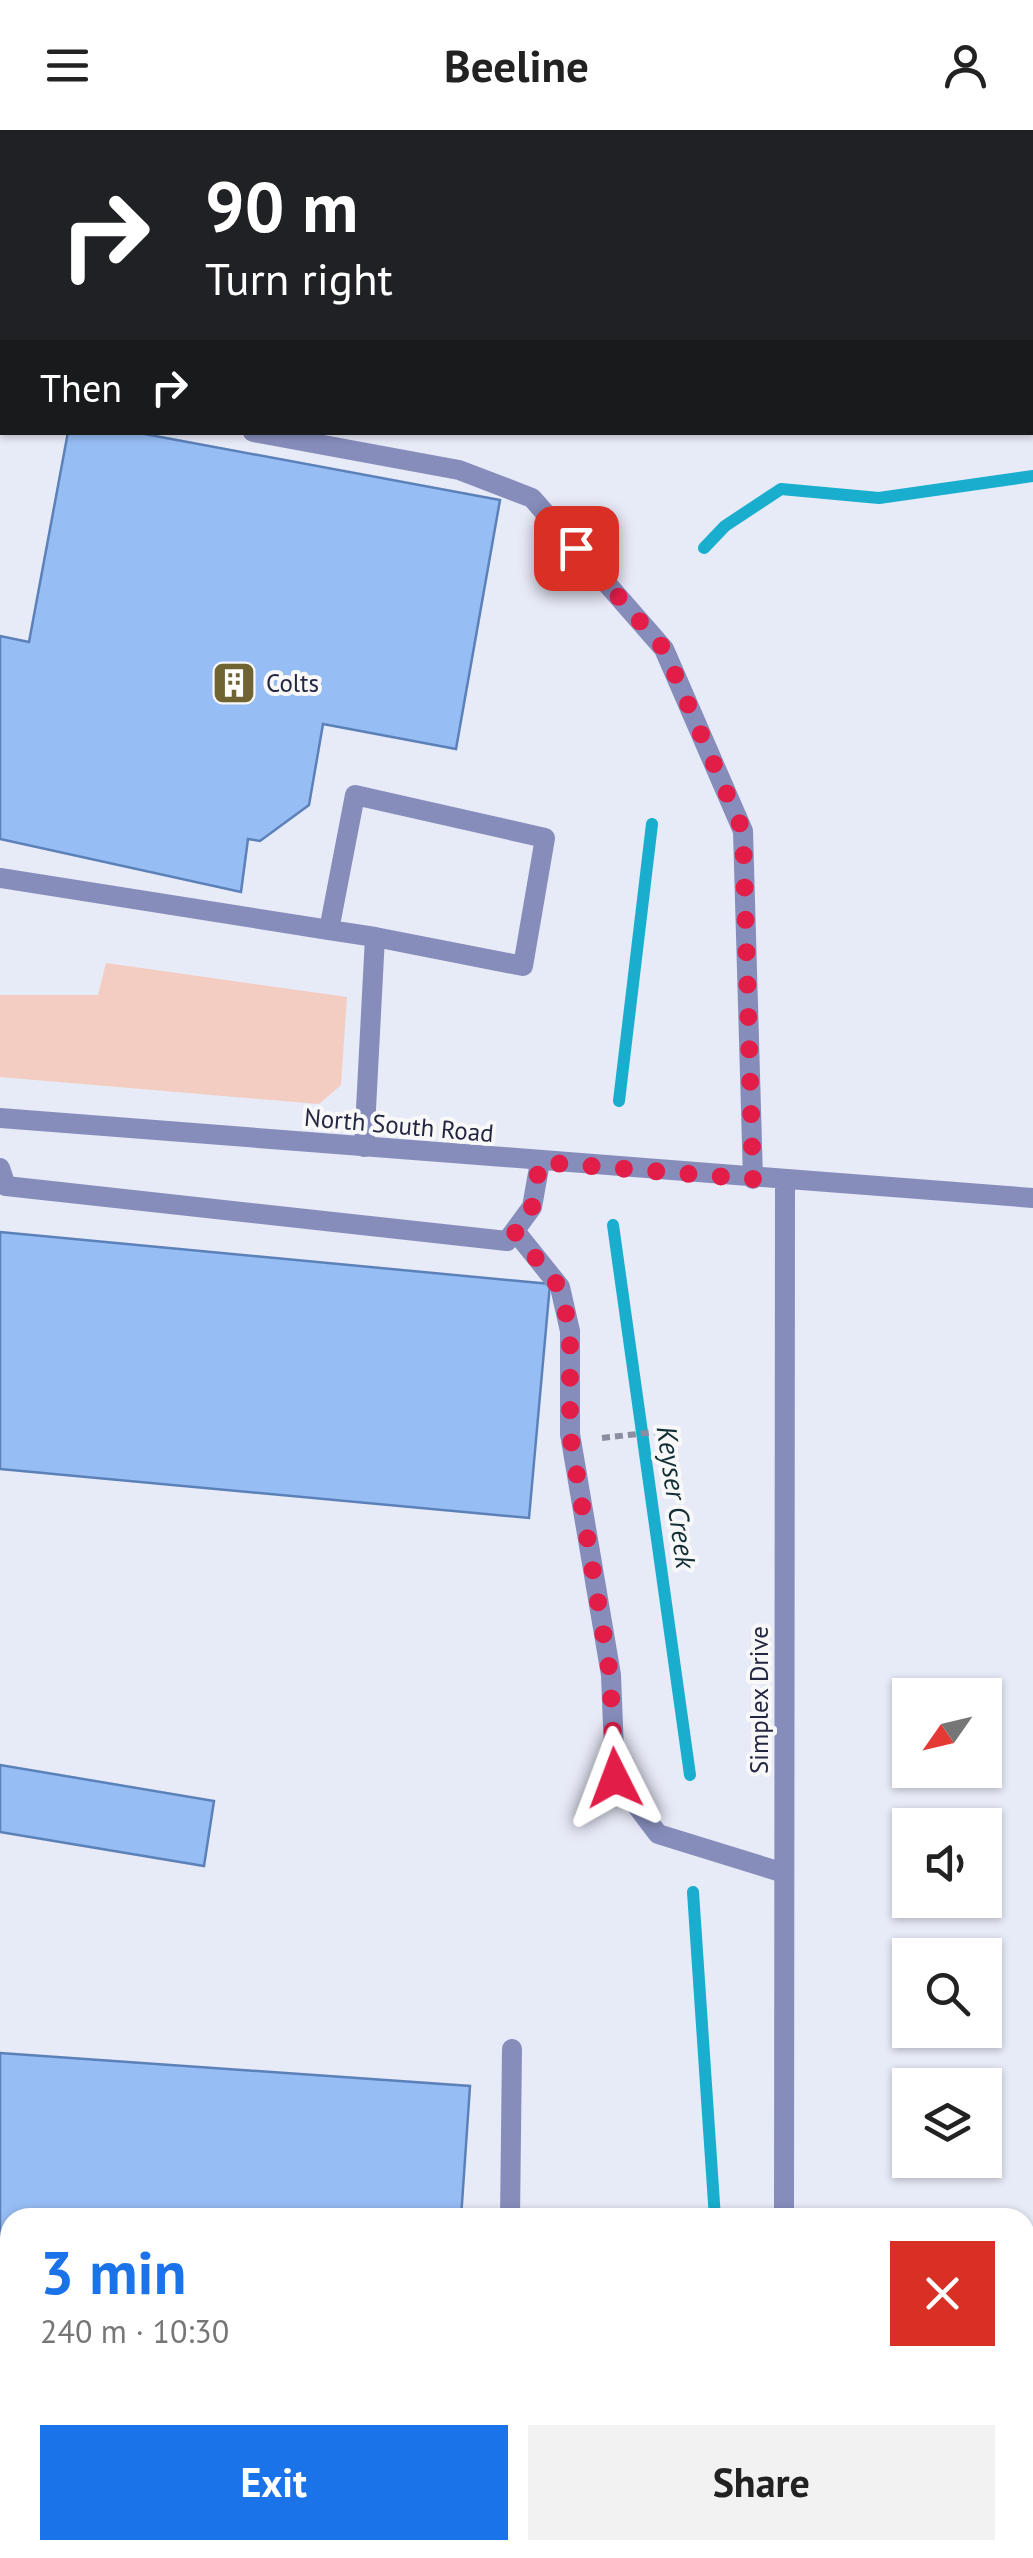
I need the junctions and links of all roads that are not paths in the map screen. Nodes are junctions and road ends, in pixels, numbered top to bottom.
1 (270, 435) edge
2 (0, 878) edge
3 (329, 930) junction
4 (375, 936) junction
5 (0, 1118) edge
6 (364, 1147) junction
7 (540, 1162) junction
8 (0, 1168) edge
9 (753, 1179) junction
10 (784, 1182) junction
11 (1033, 1198) edge
12 (514, 1231) junction
13 (784, 1873) junction
14 (512, 2049) dead end
15 (510, 2208) edge
16 (784, 2208) edge

1 - 9 street
2 - 3 street
3 - 4 street
3 - 4 street
4 - 6 street
5 - 6 street, North South Road
6 - 7 street, North South Road
7 - 9 street, North South Road
7 - 12 street
8 - 12 street
9 - 10 street, North South Road
10 - 11 street, North South Road
10 - 13 street, Simplex Drive
12 - 13 street
13 - 16 street, Simplex Drive
14 - 15 street

